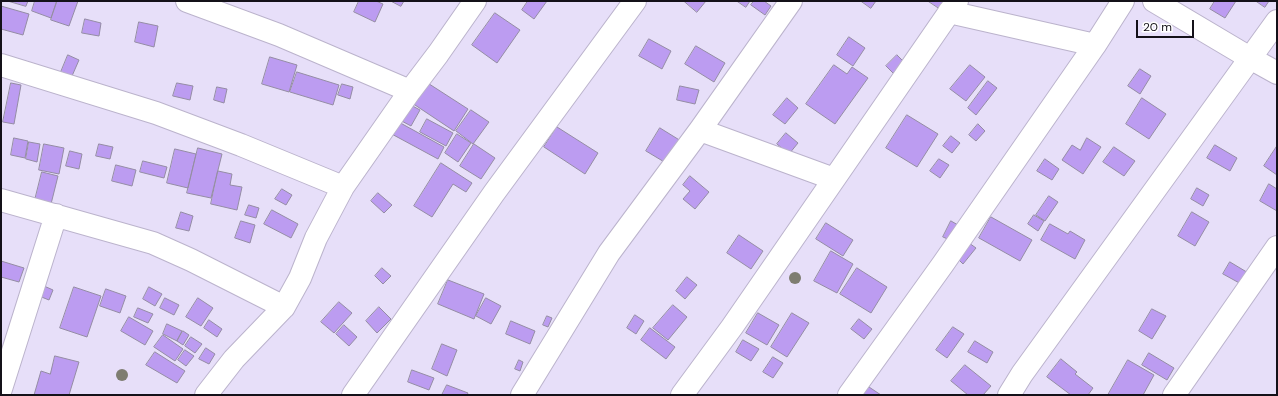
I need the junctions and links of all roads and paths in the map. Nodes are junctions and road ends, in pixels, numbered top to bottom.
1 (187, 1) edge
2 (475, 1) edge
3 (635, 1) edge
4 (791, 1) edge
5 (1123, 1) edge
6 (1154, 1) edge
7 (953, 6) edge
8 (1277, 21) edge
9 (1095, 45) junction
10 (1250, 58) junction
11 (1, 65) edge
12 (1277, 73) edge
13 (410, 91) junction
14 (700, 130) junction
15 (834, 179) junction
16 (343, 187) junction
17 (1, 200) edge
18 (56, 215) junction
19 (1277, 247) edge
20 (284, 307) junction
21 (1, 389) edge
22 (206, 395) edge
23 (352, 395) edge
24 (522, 395) edge
25 (682, 395) edge
26 (849, 395) edge
27 (1009, 395) edge
28 (1174, 395) edge

1 - 13 street
2 - 13 street
3 - 23 street
4 - 14 street
5 - 9 street
6 - 10 street
7 - 9 street
7 - 15 street
8 - 10 street
9 - 26 street
10 - 12 street
10 - 27 street
11 - 16 street
13 - 16 street
14 - 15 street
14 - 24 street
15 - 25 street
16 - 20 street
17 - 18 street
18 - 20 street
18 - 21 street
19 - 28 street
20 - 22 street

